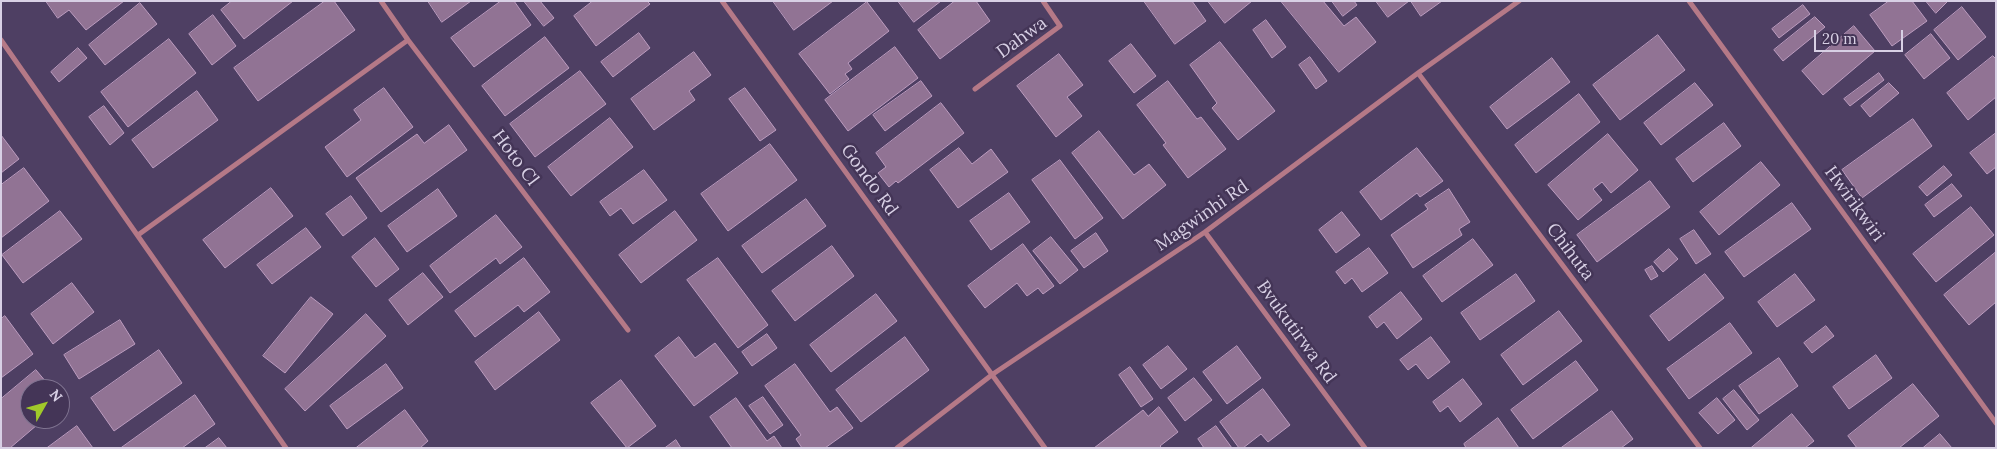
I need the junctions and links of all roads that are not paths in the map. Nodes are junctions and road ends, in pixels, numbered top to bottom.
1 (382, 1) edge
2 (722, 1) edge
3 (1043, 1) edge
4 (1519, 1) edge
5 (1689, 1) edge
6 (1, 40) edge
7 (408, 40) junction
8 (1418, 73) junction
9 (975, 89) dead end
10 (1205, 232) junction
11 (138, 235) junction
12 (628, 330) dead end
13 (993, 374) junction
14 (1996, 422) edge
15 (286, 448) edge
16 (897, 448) edge
17 (1045, 448) edge
18 (1365, 448) edge
19 (1700, 448) edge

1 - 7 street, Hoto Cl
2 - 13 street, Gondo Rd
3 - 9 street, Dahwa
4 - 8 street, Magwinhi Rd
5 - 14 street, Hwirikwiri
6 - 11 street
7 - 11 street
7 - 12 street, Hoto Cl
8 - 10 street, Magwinhi Rd
8 - 19 street, Chihuta
10 - 13 street, Magwinhi Rd
10 - 18 street, Bvukutirwa Rd
11 - 15 street
13 - 16 street, Magwinhi Rd
13 - 17 street, Gondo Rd

